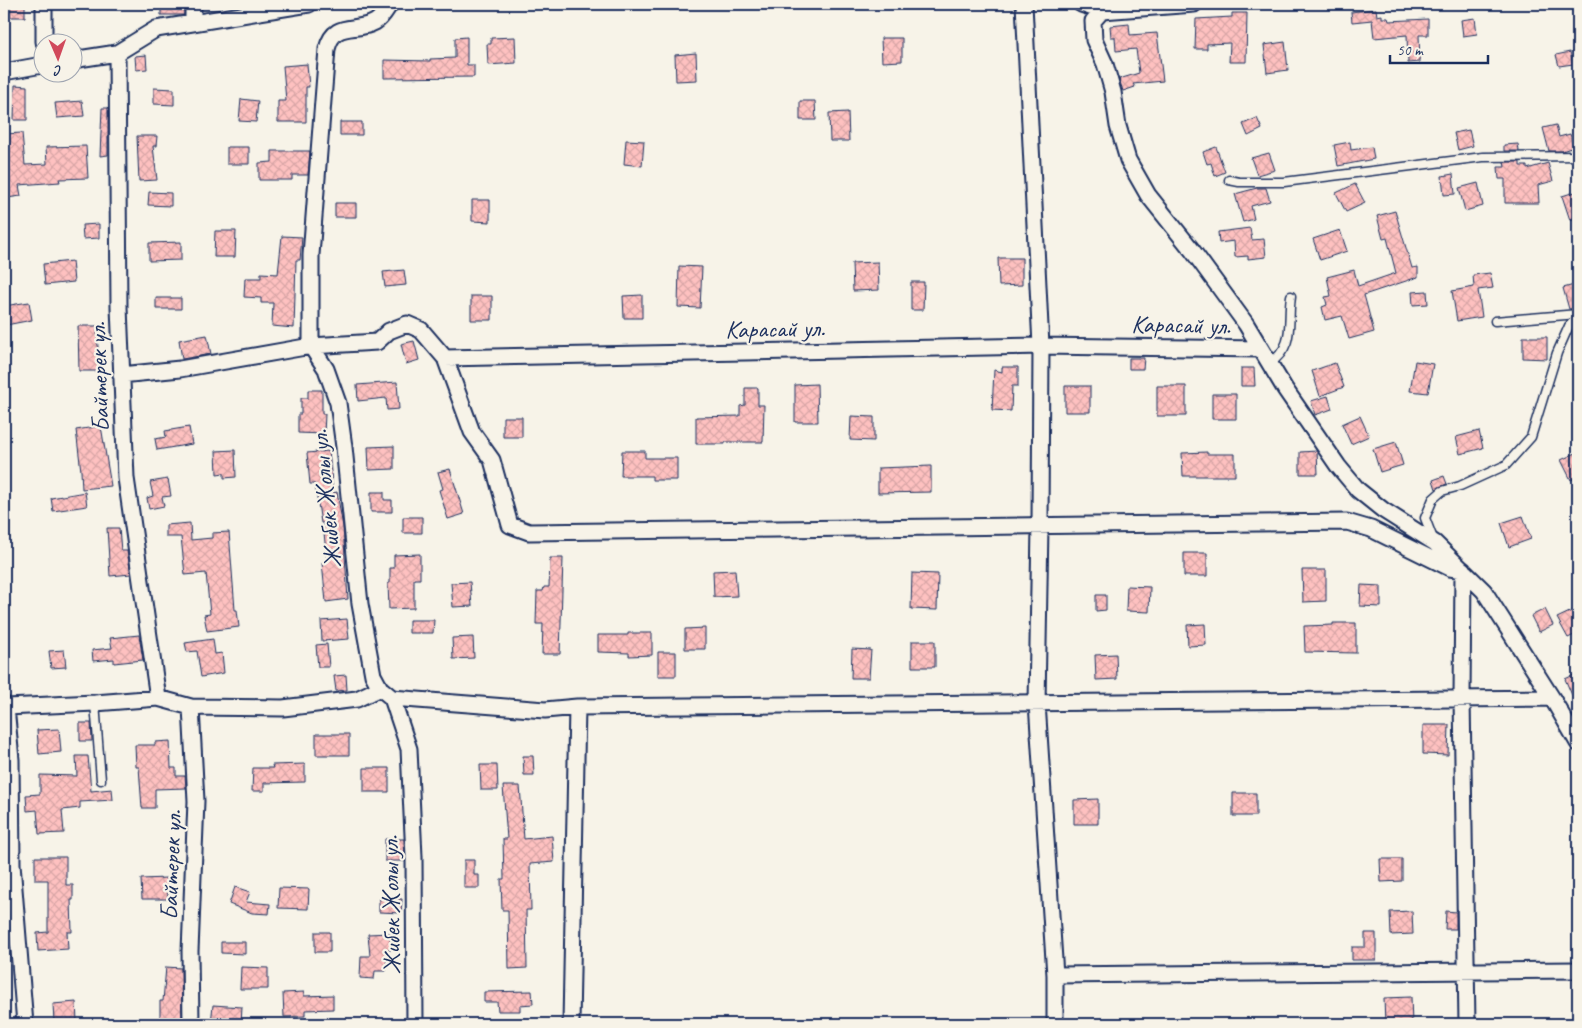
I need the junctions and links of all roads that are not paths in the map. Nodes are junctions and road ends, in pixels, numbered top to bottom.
1 (44, 4) edge
2 (193, 4) edge
3 (308, 4) edge
4 (390, 4) edge
5 (1024, 4) edge
6 (1081, 4) edge
7 (1194, 4) edge
8 (1102, 11) junction
9 (193, 22) junction
10 (44, 32) edge
11 (116, 53) junction
12 (82, 58) edge
13 (32, 66) edge
14 (4, 72) edge
15 (1578, 156) edge
16 (1230, 180) dead end
17 (1291, 296) dead end
18 (1578, 316) edge
19 (1495, 321) dead end
20 (311, 346) junction
21 (1041, 346) junction
22 (1261, 349) junction
23 (445, 358) junction
24 (1269, 364) junction
25 (121, 375) junction
26 (1040, 526) junction
27 (1435, 543) junction
28 (1463, 570) junction
29 (380, 688) junction
30 (158, 698) junction
31 (392, 698) junction
32 (1462, 698) junction
33 (1552, 698) junction
34 (96, 703) junction
35 (1037, 703) junction
36 (5, 706) edge
37 (191, 707) junction
38 (577, 707) junction
39 (1576, 734) edge
40 (101, 780) dead end
41 (1578, 970) edge
42 (1466, 971) junction
43 (1055, 975) junction
44 (25, 1024) edge
45 (191, 1024) edge
46 (415, 1024) edge
47 (571, 1024) edge
48 (1055, 1024) edge
49 (1467, 1024) edge

1 - 10 street
2 - 9 street
3 - 9 street
4 - 20 street
5 - 21 street
6 - 8 street
7 - 8 street
8 - 22 street
9 - 11 street
11 - 12 street
11 - 25 street, Байтерек ул.
13 - 14 street
15 - 16 lane
17 - 24 lane
18 - 19 lane
18 - 27 lane
20 - 23 street
20 - 25 street
20 - 29 street, Жибек Жолы ул.
21 - 22 street, Карасай ул.
21 - 23 street, Карасай ул.
21 - 26 street
22 - 24 street
23 - 26 street
24 - 27 street
25 - 30 street, Байтерек ул.
26 - 28 street
26 - 35 street
27 - 28 street
28 - 32 street
28 - 33 street
29 - 31 street, Жибек Жолы ул.
29 - 37 street
30 - 34 street
30 - 37 street
31 - 38 street
31 - 46 street, Жибек Жолы ул.
32 - 33 street
32 - 35 street
32 - 42 street
33 - 39 street
34 - 36 street
34 - 40 lane
35 - 38 street
35 - 43 street
36 - 44 street
37 - 45 street, Байтерек ул.
38 - 47 street
41 - 42 street
42 - 43 street
42 - 49 street
43 - 48 street

